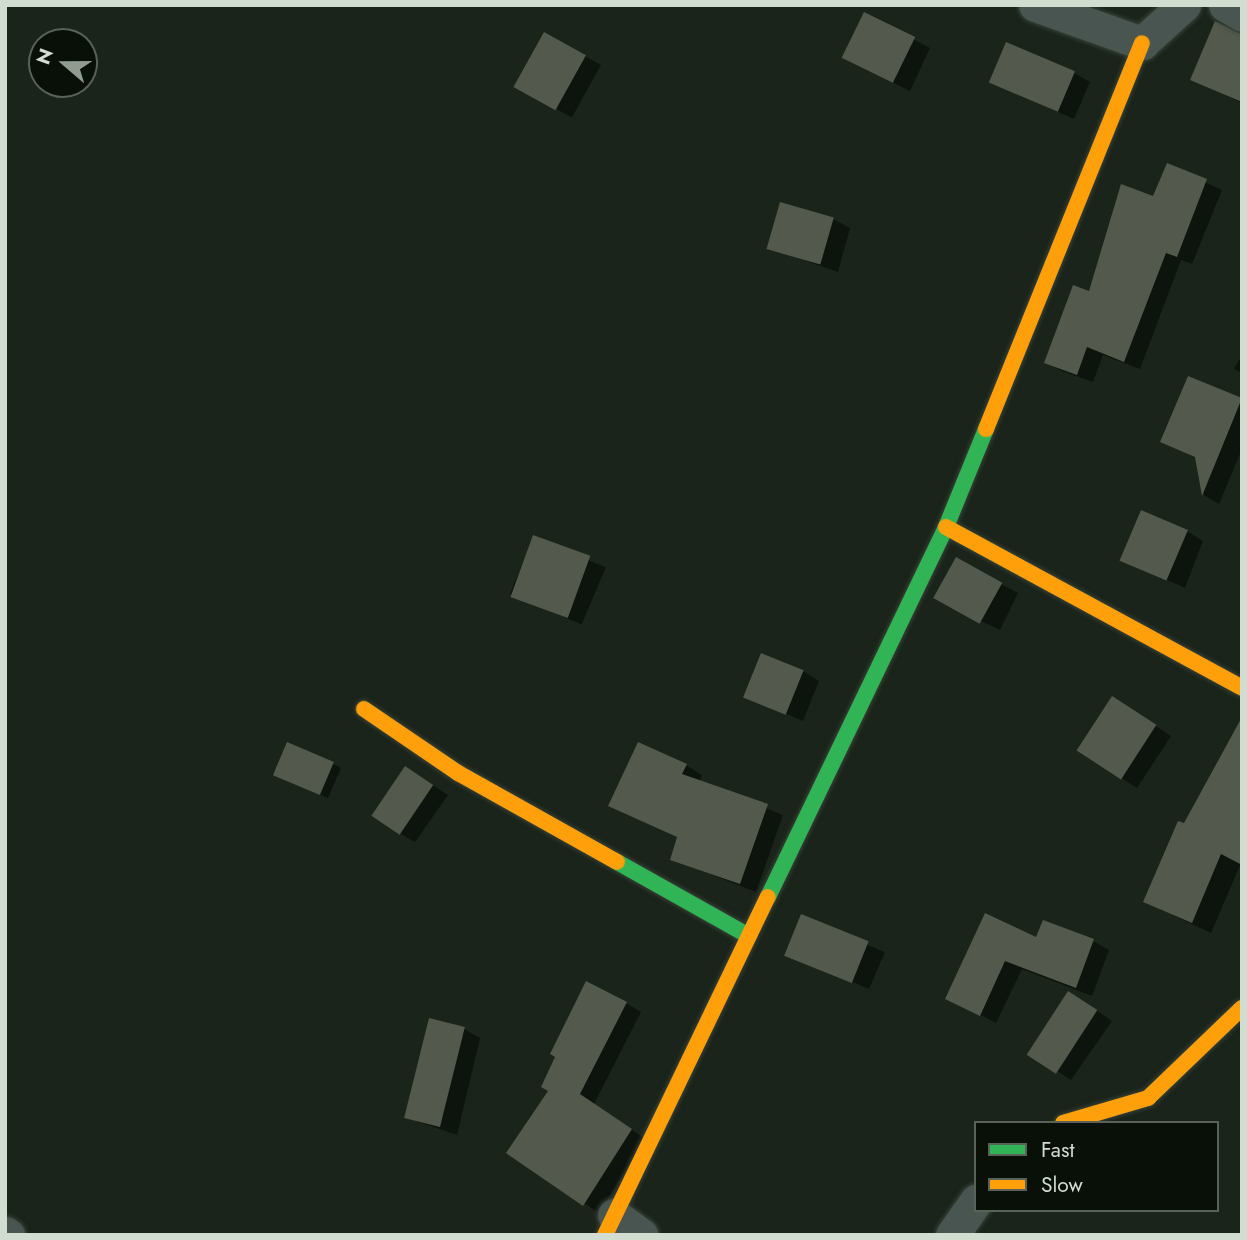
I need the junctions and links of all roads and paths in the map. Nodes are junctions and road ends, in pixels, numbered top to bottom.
1 (1035, 5) edge
2 (1184, 5) edge
3 (1225, 5) edge
4 (1242, 15) edge
5 (1142, 43) junction
6 (946, 527) junction
7 (1242, 688) edge
8 (364, 709) dead end
9 (749, 936) junction
10 (1242, 1008) edge
11 (1070, 1121) edge
12 (974, 1204) edge
13 (610, 1225) edge
14 (642, 1235) edge
15 (952, 1235) edge

1 - 5 street
2 - 5 street
3 - 4 street
5 - 6 street
6 - 7 street
6 - 9 street
8 - 9 street
9 - 13 street
10 - 11 street
12 - 15 street
13 - 14 street

